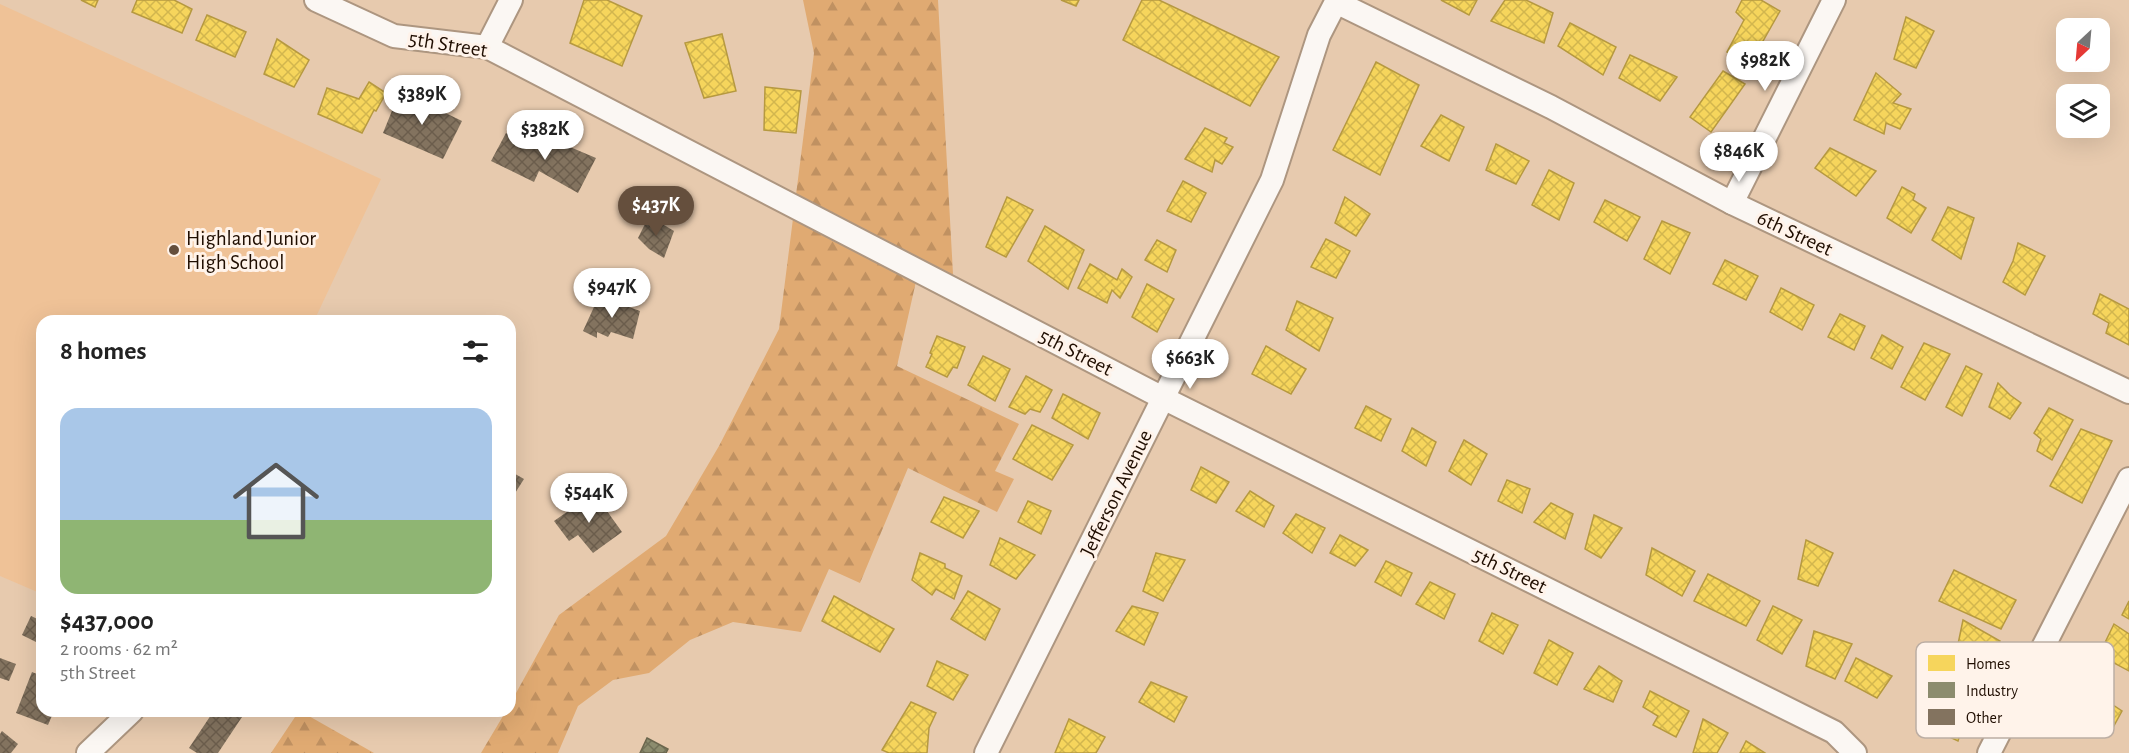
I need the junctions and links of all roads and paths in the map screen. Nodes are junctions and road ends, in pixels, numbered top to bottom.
1 (316, 0) edge
2 (511, 0) edge
3 (1834, 0) edge
4 (1336, 1) edge
5 (487, 47) junction
6 (1732, 203) junction
7 (2129, 392) edge
8 (1163, 398) junction
9 (2129, 479) edge
10 (2046, 642) edge
11 (126, 717) edge
12 (1997, 738) edge
13 (88, 753) edge
14 (986, 753) edge
15 (1855, 753) edge
16 (1989, 753) edge

1 - 5 street, 5th Street
2 - 5 street
3 - 6 street
4 - 6 street, 6th Street
4 - 8 street, Jefferson Avenue
5 - 8 street, 5th Street
6 - 7 street, 6th Street
8 - 14 street, Jefferson Avenue
8 - 15 street, 5th Street
9 - 10 street
11 - 13 street
12 - 16 street

